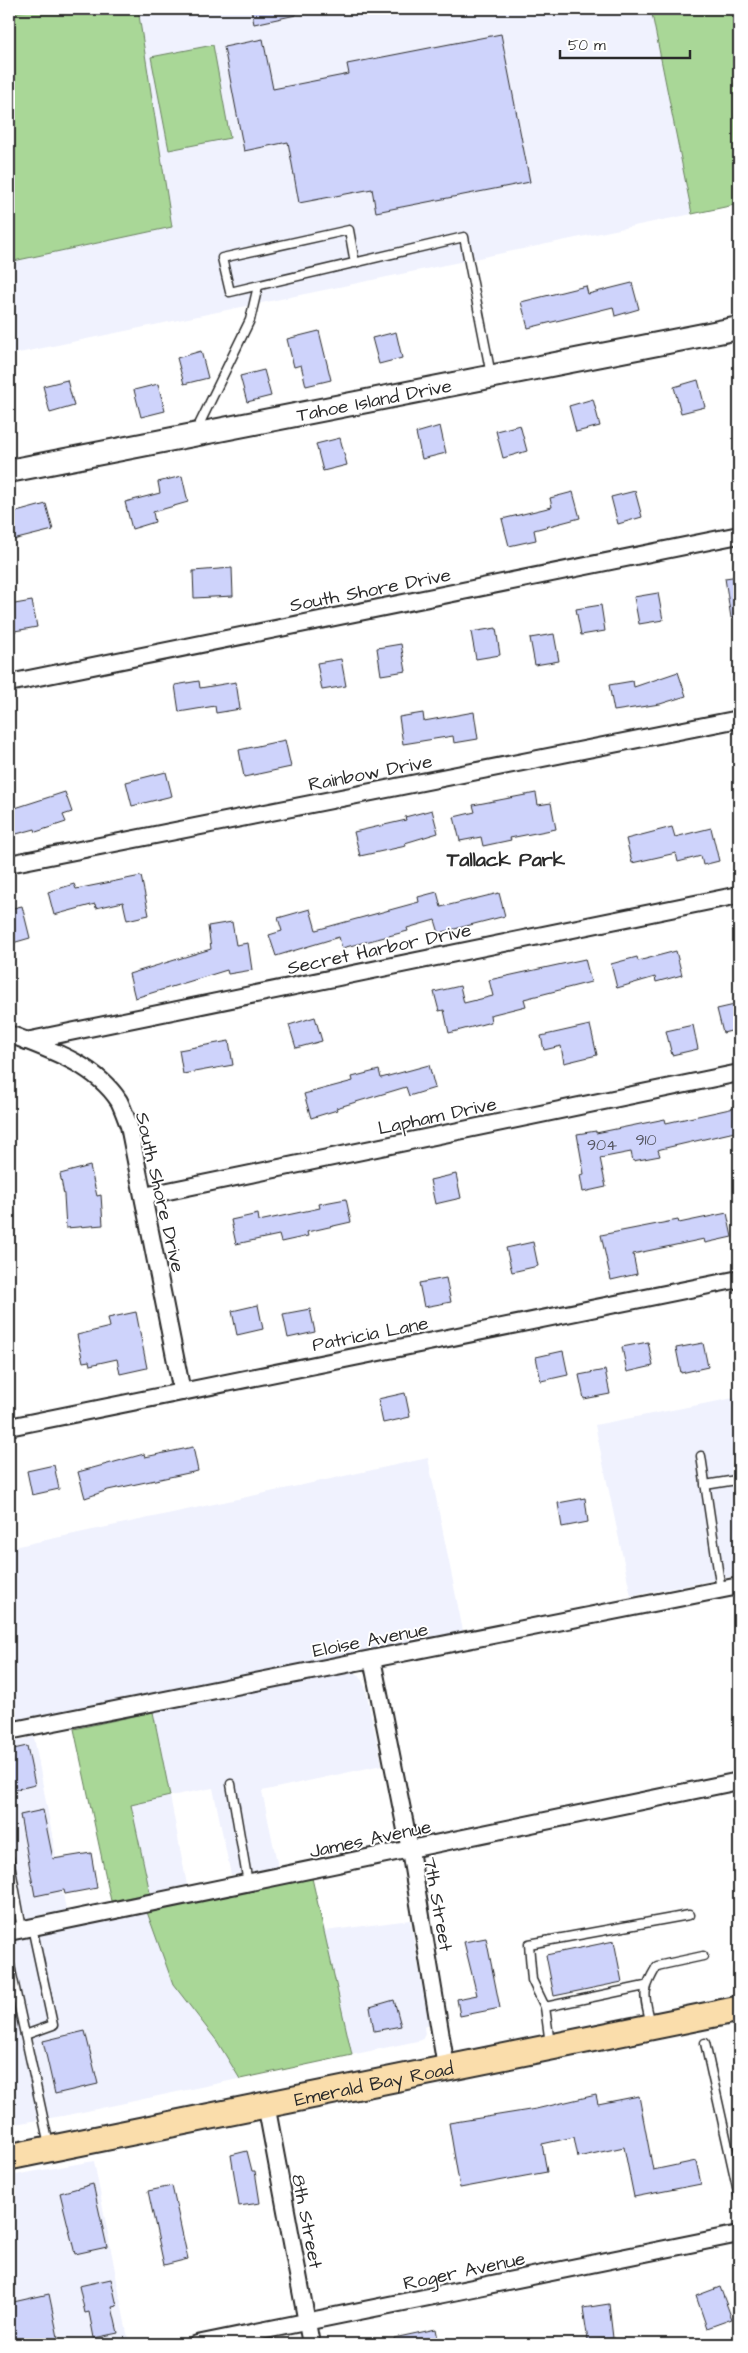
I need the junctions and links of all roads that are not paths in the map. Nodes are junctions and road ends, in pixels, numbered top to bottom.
1 (355, 263) junction
2 (258, 286) junction
3 (739, 328) edge
4 (491, 376) junction
5 (195, 434) junction
6 (9, 471) edge
7 (739, 535) edge
8 (9, 683) edge
9 (739, 719) edge
10 (9, 864) edge
11 (739, 895) edge
12 (9, 1034) edge
13 (26, 1041) junction
14 (739, 1073) edge
15 (144, 1196) junction
16 (739, 1279) edge
17 (182, 1392) junction
18 (9, 1427) edge
19 (701, 1456) dead end
20 (736, 1480) dead end
21 (705, 1485) junction
22 (739, 1586) edge
23 (721, 1590) junction
24 (372, 1659) junction
25 (9, 1731) edge
26 (739, 1781) edge
27 (231, 1784) dead end
28 (410, 1850) junction
29 (9, 1858) edge
30 (248, 1883) junction
31 (689, 1915) dead end
32 (21, 1929) edge
33 (703, 1956) dead end
34 (9, 1961) edge
35 (645, 1986) junction
36 (545, 2007) junction
37 (739, 2009) edge
38 (652, 2026) junction
39 (25, 2035) junction
40 (706, 2043) dead end
41 (551, 2046) junction
42 (446, 2067) junction
43 (266, 2104) junction
44 (50, 2149) junction
45 (9, 2157) edge
46 (739, 2196) edge
47 (739, 2234) edge
48 (306, 2323) junction
49 (197, 2344) edge
50 (311, 2344) edge

1 - 2 lane
1 - 2 lane
1 - 4 lane
2 - 5 lane
3 - 4 street, Tahoe Island Drive
4 - 5 street, Tahoe Island Drive
5 - 6 street, Tahoe Island Drive
7 - 8 street, South Shore Drive
9 - 10 street, Rainbow Drive
11 - 13 street, Secret Harbor Drive
12 - 13 street, South Shore Drive
13 - 15 street, South Shore Drive
14 - 15 street, Lapham Drive
15 - 17 street, South Shore Drive
16 - 17 street, Patricia Lane
17 - 18 street, Patricia Lane
19 - 21 lane
20 - 21 lane
21 - 23 lane
22 - 23 street, Eloise Avenue
23 - 24 street, Eloise Avenue
24 - 25 street, Eloise Avenue
24 - 28 street, 7th Street
26 - 28 street, James Avenue
27 - 30 lane
28 - 30 street, James Avenue
28 - 42 street, 7th Street
29 - 32 lane
30 - 32 street, James Avenue
31 - 36 lane
32 - 39 lane
33 - 35 lane
34 - 39 lane
35 - 36 lane
35 - 38 lane
36 - 41 lane
37 - 38 main road, Emerald Bay Road
38 - 41 main road, Emerald Bay Road
39 - 44 lane
40 - 46 lane
41 - 42 main road, Emerald Bay Road
42 - 43 main road, Emerald Bay Road
43 - 44 main road, Emerald Bay Road
43 - 48 street, 8th Street
44 - 45 main road, Emerald Bay Road
47 - 48 street, Roger Avenue
48 - 49 street, Roger Avenue
48 - 50 street, 8th Street

